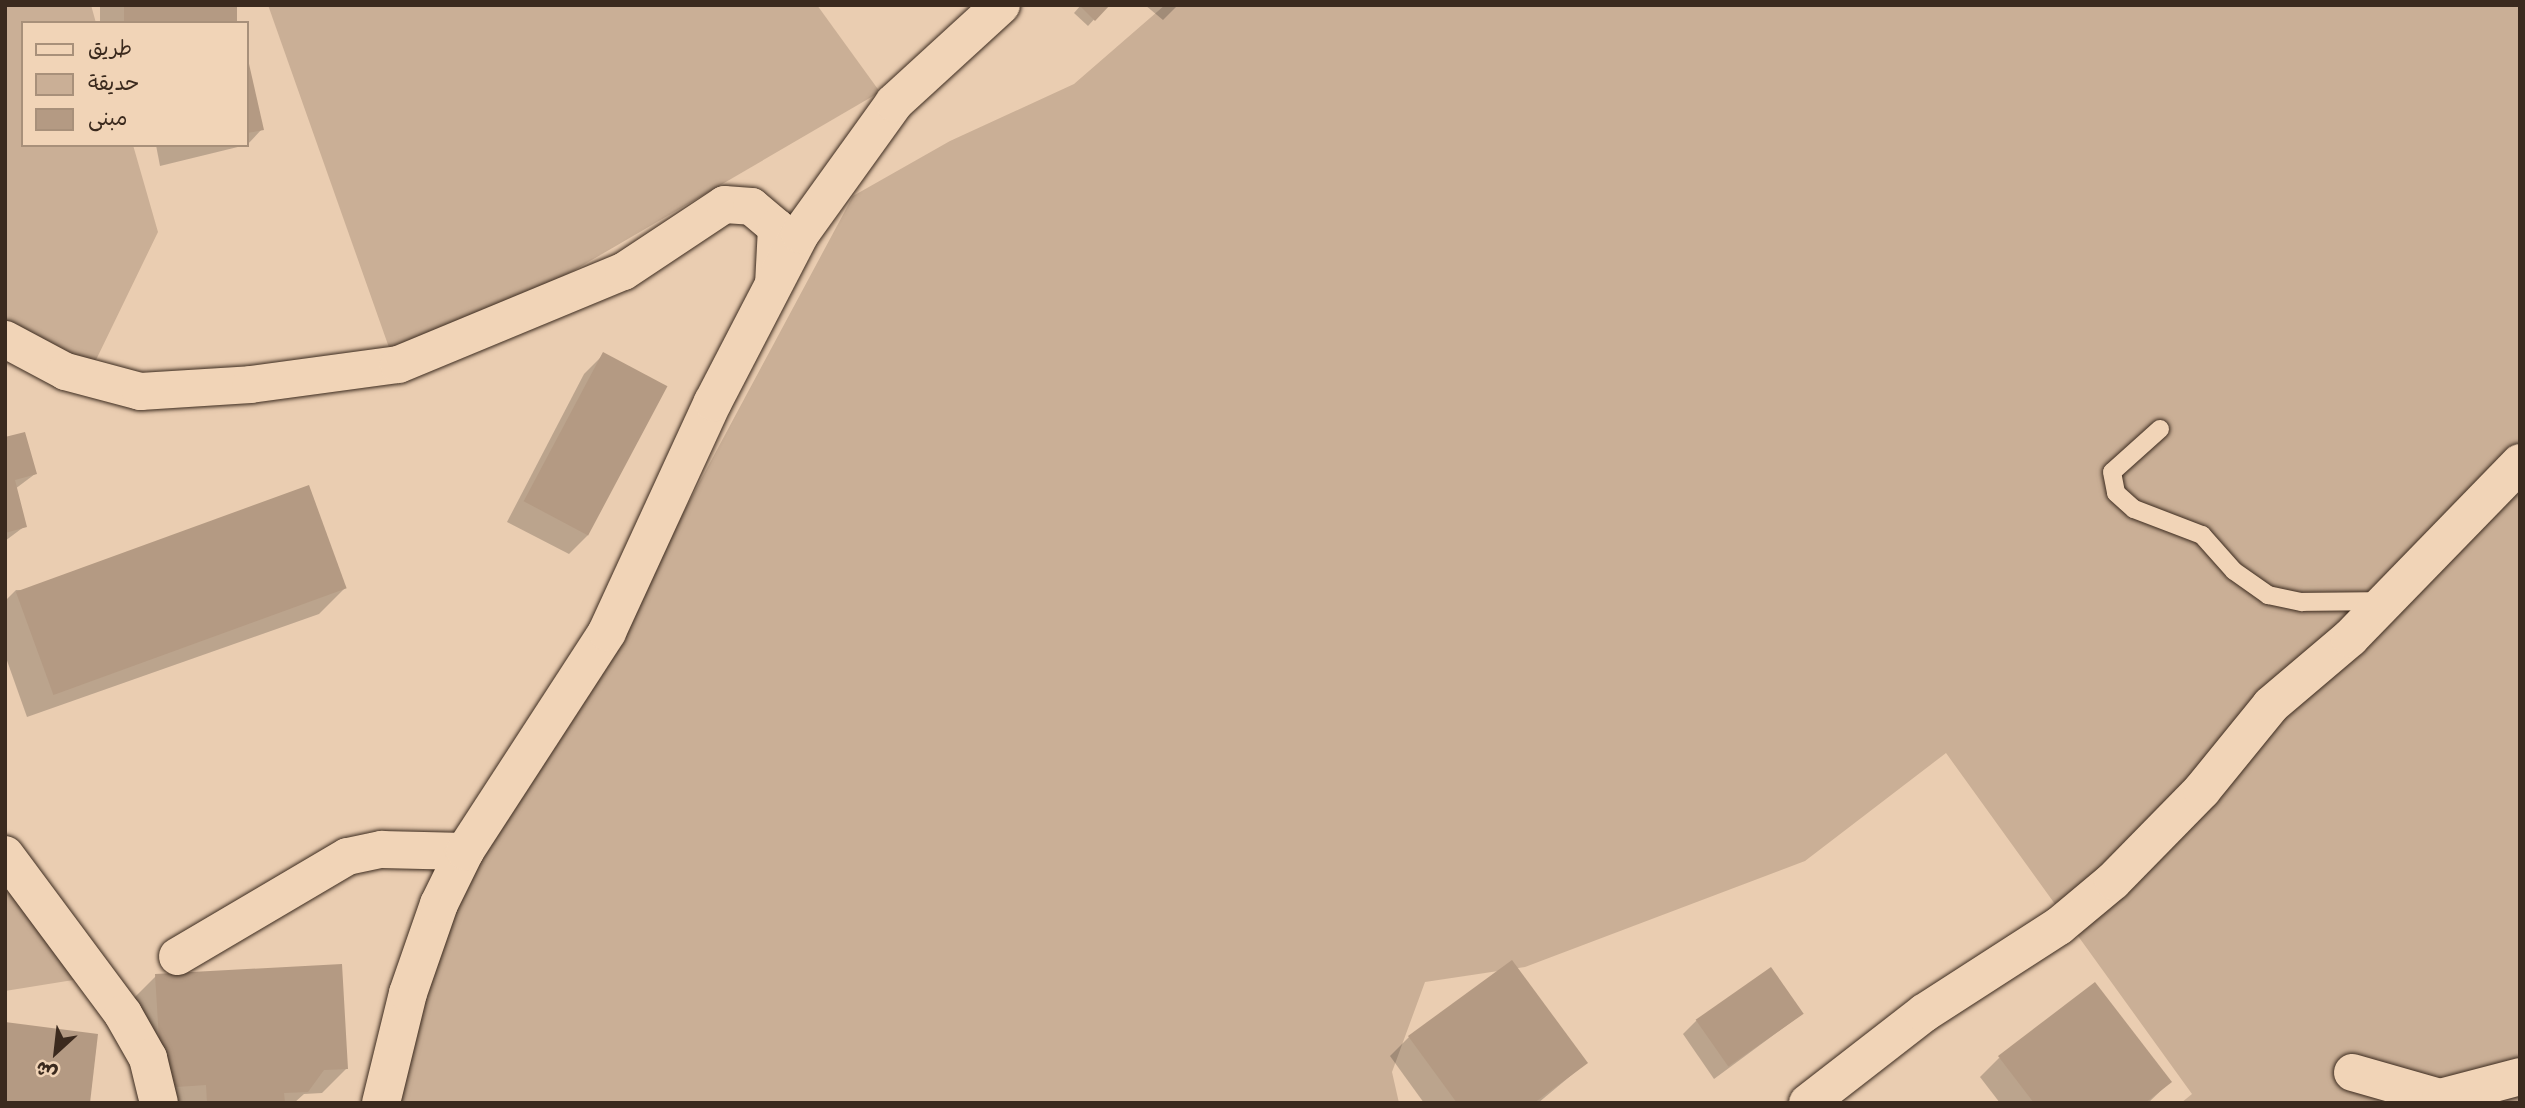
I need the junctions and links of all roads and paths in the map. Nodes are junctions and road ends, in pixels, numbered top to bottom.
1 (1001, 5) edge
2 (773, 285) junction
3 (5, 339) edge
4 (2160, 429) dead end
5 (2520, 464) edge
6 (2388, 601) junction
7 (465, 851) junction
8 (5, 855) edge
9 (177, 956) dead end
10 (2352, 1072) dead end
11 (2520, 1076) edge
12 (159, 1103) edge
13 (381, 1103) edge
14 (1808, 1103) edge

1 - 2 street
2 - 3 street
2 - 7 street
4 - 6 lane
5 - 6 street
6 - 14 street
7 - 9 street
7 - 13 street
8 - 12 street
10 - 11 street

